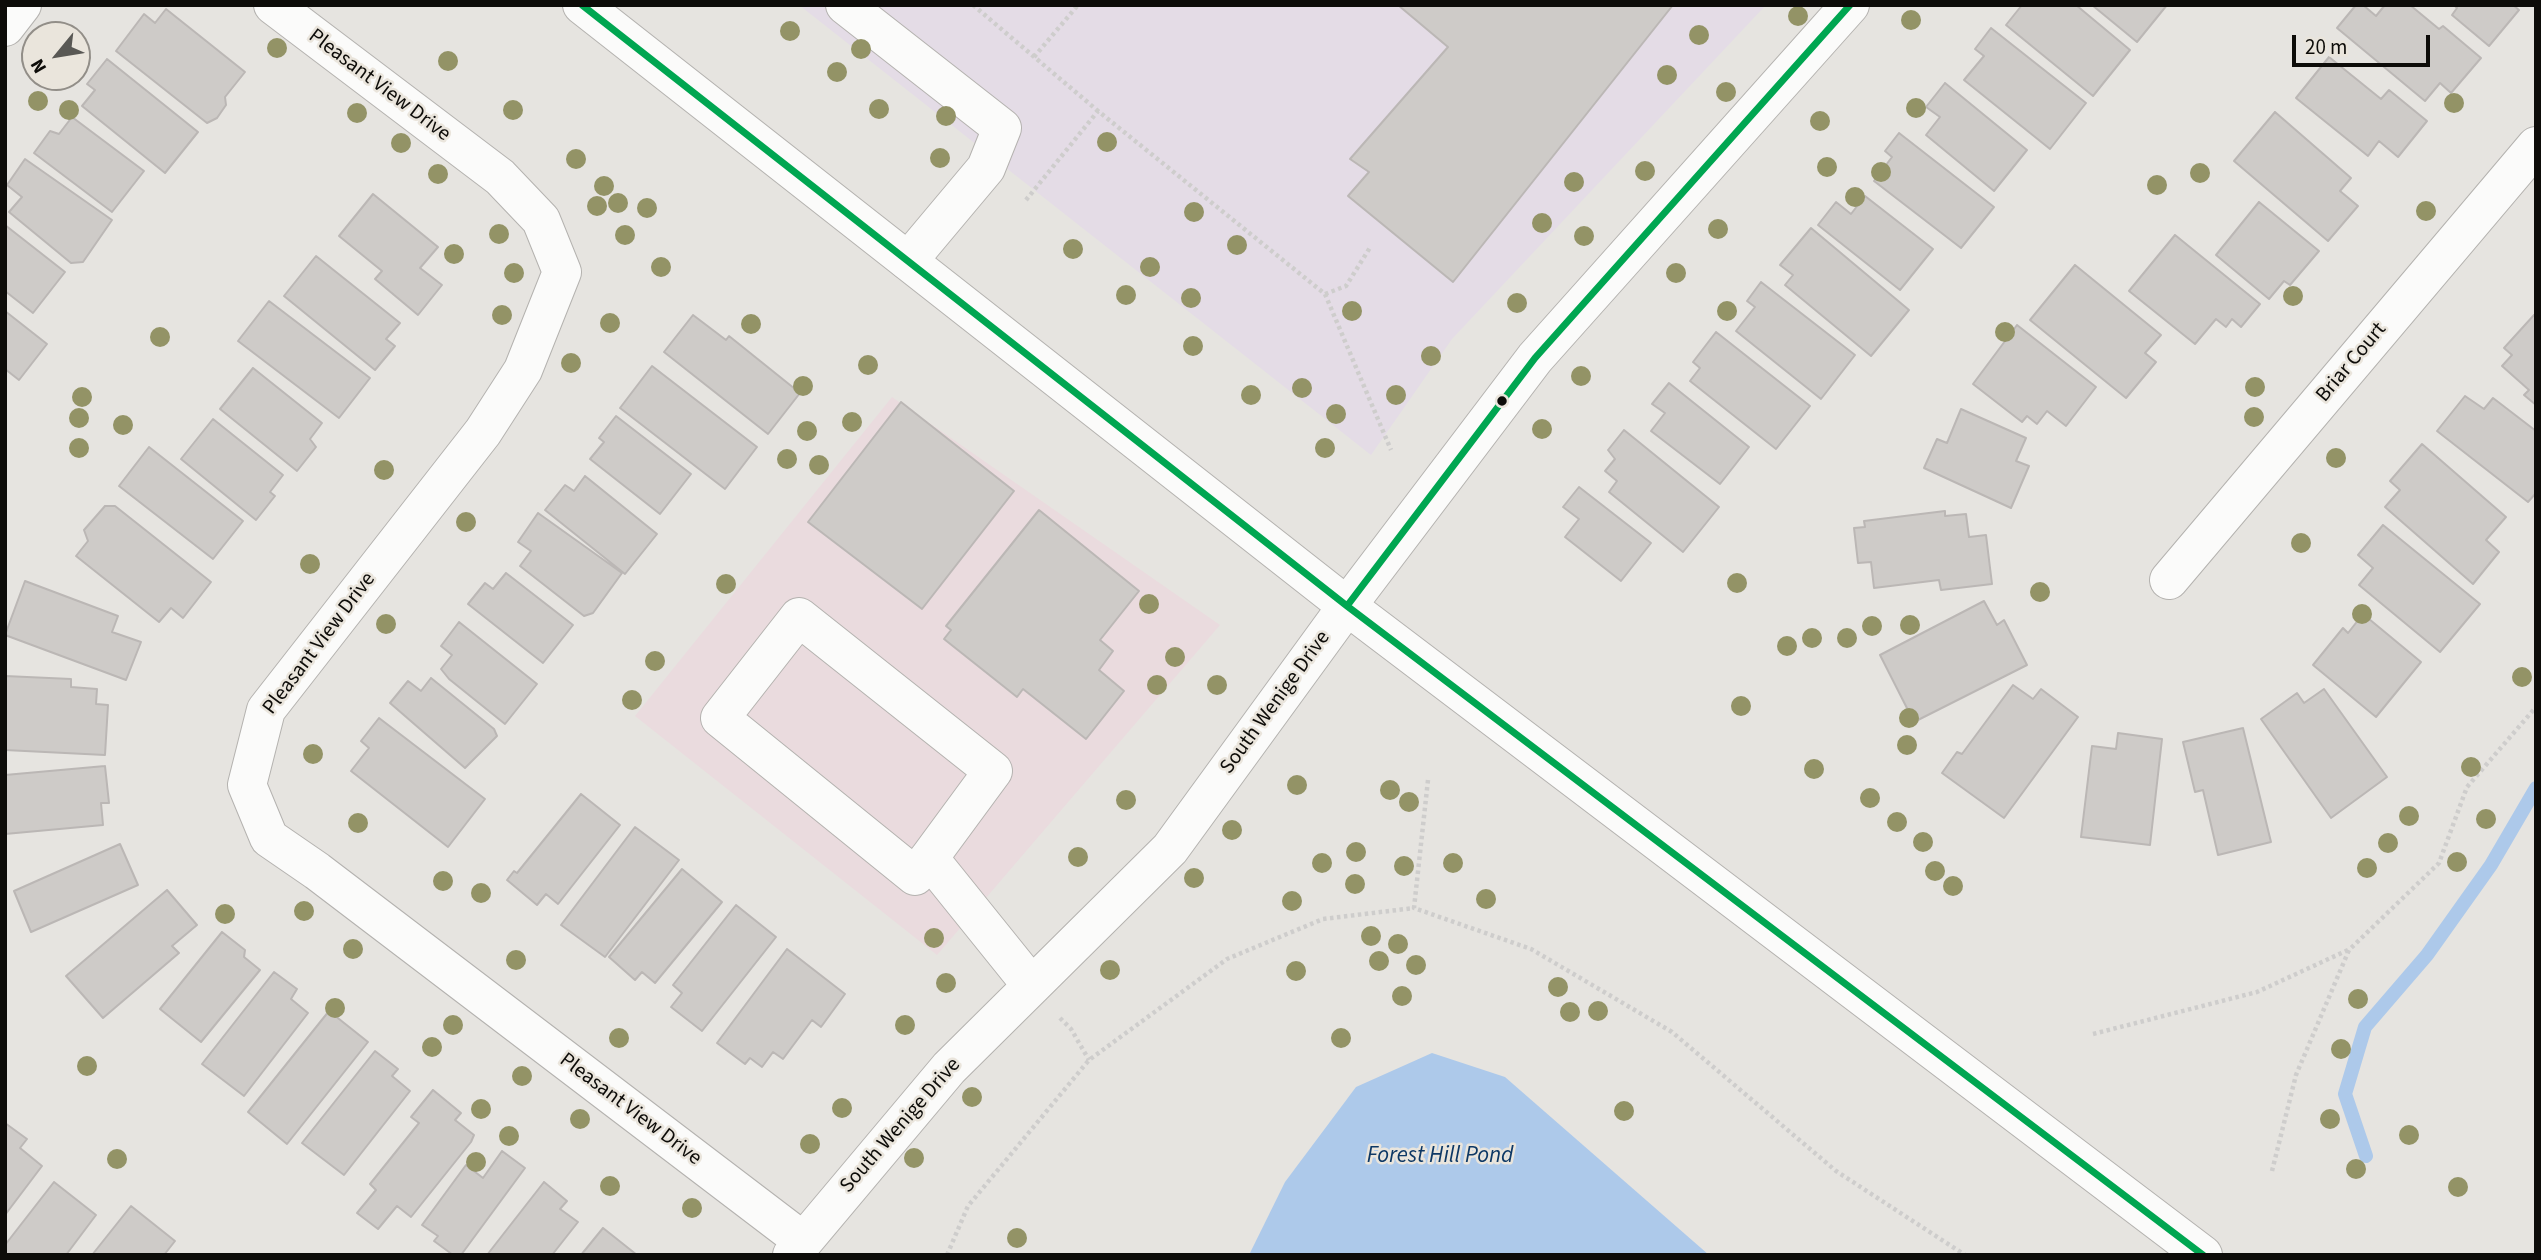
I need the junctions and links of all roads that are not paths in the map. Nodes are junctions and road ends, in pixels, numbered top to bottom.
1 (22, 5) edge
2 (273, 5) edge
3 (582, 5) edge
4 (845, 5) edge
5 (1850, 5) edge
6 (5, 27) edge
7 (2536, 146) edge
8 (908, 261) junction
9 (2169, 580) dead end
10 (1347, 606) junction
11 (929, 858) junction
12 (1032, 986) junction
13 (797, 1248) edge
14 (2203, 1255) edge

1 - 6 street
2 - 13 street, Pleasant View Drive
3 - 8 street
4 - 8 street
5 - 10 street, South Wenige Drive
7 - 9 street, Briar Court
8 - 10 street
10 - 12 street, South Wenige Drive
10 - 14 street
11 - 11 street
11 - 12 street
12 - 13 street, South Wenige Drive

